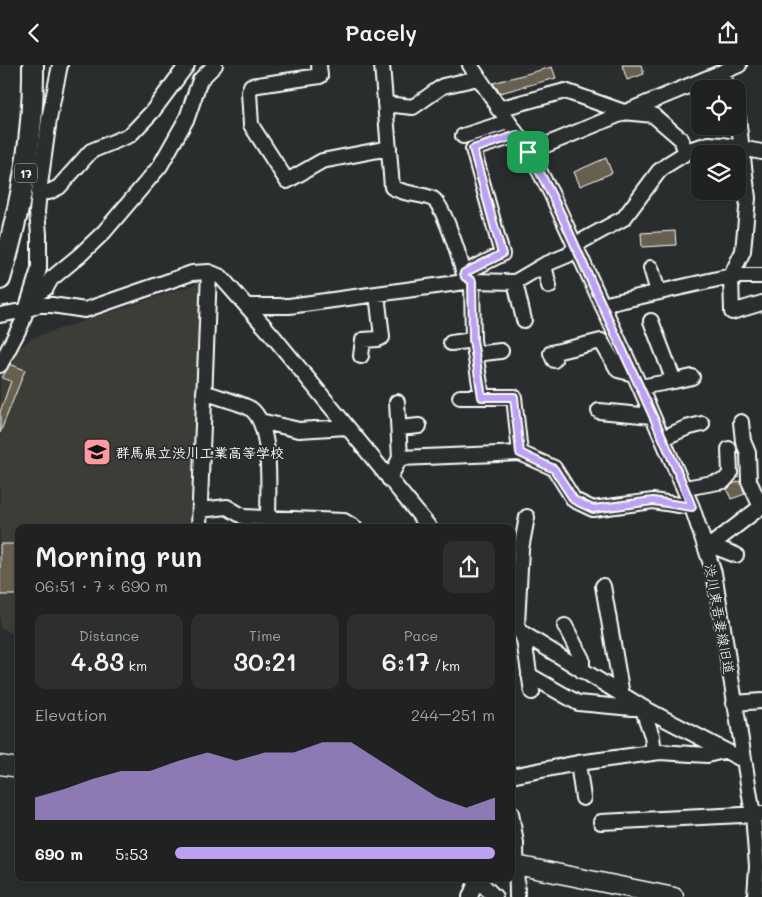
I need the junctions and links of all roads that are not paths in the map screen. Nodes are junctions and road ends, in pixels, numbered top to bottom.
1 (21, 65) edge
2 (33, 65) edge
3 (60, 65) edge
4 (187, 65) edge
5 (215, 65) edge
6 (319, 65) edge
7 (382, 65) edge
8 (470, 65) edge
9 (739, 65) edge
10 (722, 72) junction
11 (478, 78) junction
12 (725, 80) edge
13 (385, 104) junction
14 (498, 109) junction
15 (624, 112) junction
16 (507, 122) junction
17 (517, 135) junction
18 (463, 136) dead end
19 (704, 145) edge
20 (723, 145) edge
21 (389, 149) junction
22 (746, 149) edge
23 (691, 150) edge
24 (528, 152) junction
25 (762, 152) edge
26 (686, 153) junction
27 (746, 178) edge
28 (39, 193) junction
29 (0, 233) edge
30 (576, 246) junction
31 (544, 265) junction
32 (651, 267) dead end
33 (209, 272) junction
34 (732, 276) junction
35 (762, 276) edge
36 (468, 277) junction
37 (0, 279) edge
38 (515, 283) junction
39 (548, 286) dead end
40 (32, 291) junction
41 (658, 292) junction
42 (377, 294) junction
43 (762, 303) edge
44 (602, 305) junction
45 (248, 306) junction
46 (20, 311) junction
47 (0, 315) edge
48 (524, 319) dead end
49 (651, 321) dead end
50 (473, 340) junction
51 (451, 343) dead end
52 (500, 351) dead end
53 (475, 354) junction
54 (361, 356) dead end
55 (554, 360) dead end
56 (0, 365) edge
57 (634, 374) junction
58 (692, 377) dead end
59 (674, 381) junction
60 (640, 387) junction
61 (204, 392) junction
62 (460, 397) dead end
63 (482, 397) junction
64 (397, 402) dead end
65 (599, 411) dead end
66 (652, 416) junction
67 (260, 421) junction
68 (741, 422) dead end
69 (702, 425) dead end
70 (419, 426) dead end
71 (346, 427) junction
72 (399, 428) junction
73 (662, 438) junction
74 (729, 449) dead end
75 (520, 453) junction
76 (400, 459) junction
77 (389, 479) junction
78 (685, 488) junction
79 (692, 507) junction
80 (761, 507) edge
81 (200, 509) junction
82 (527, 517) dead end
83 (268, 518) junction
84 (199, 524) edge
85 (314, 524) edge
86 (349, 524) edge
87 (426, 524) edge
88 (706, 549) junction
89 (736, 555) dead end
90 (603, 586) dead end
91 (566, 626) dead end
92 (515, 632) edge
93 (582, 671) junction
94 (530, 675) junction
95 (532, 692) dead end
96 (622, 695) junction
97 (762, 701) edge
98 (734, 703) junction
99 (642, 707) junction
100 (723, 751) junction
101 (654, 753) junction
102 (743, 759) junction
103 (578, 763) junction
104 (0, 765) edge
105 (15, 767) edge
106 (515, 775) edge
107 (583, 798) dead end
108 (757, 815) edge
109 (601, 823) dead end
110 (515, 837) edge
111 (515, 854) edge
112 (515, 865) edge
113 (515, 876) edge
114 (477, 882) edge
115 (481, 882) edge
116 (470, 897) edge
117 (496, 897) edge
118 (517, 897) edge
119 (674, 897) edge
120 (755, 897) edge

1 - 29 highway, 17
2 - 37 highway, 17
3 - 28 street
4 - 28 street
5 - 40 street
6 - 21 street
7 - 13 street
8 - 11 street, 渋川東吾妻線旧道
9 - 10 street
10 - 12 street
10 - 15 street
11 - 13 street
11 - 14 street, 渋川東吾妻線旧道
13 - 21 street
14 - 15 street
14 - 16 street, 渋川東吾妻線旧道
15 - 24 street
15 - 26 street
16 - 17 street, 渋川東吾妻線旧道
16 - 18 street
17 - 24 street, 渋川東吾妻線旧道
17 - 36 street
19 - 20 street
21 - 36 street
22 - 25 street
23 - 26 street
24 - 30 street, 渋川東吾妻線旧道
26 - 30 street
27 - 34 street
28 - 40 street
30 - 31 street
30 - 44 street, 渋川東吾妻線旧道
31 - 38 street
31 - 39 street
32 - 41 street
33 - 45 street
33 - 46 street
33 - 61 street
34 - 35 street
34 - 41 street
34 - 43 street
36 - 38 street
36 - 42 street
36 - 50 street
38 - 48 street
40 - 46 street
41 - 44 street
42 - 45 street
42 - 54 street
44 - 57 street, 渋川東吾妻線旧道
45 - 71 street
46 - 47 street
46 - 56 street
49 - 59 street
50 - 51 street
50 - 53 street
52 - 53 street
53 - 63 street
55 - 57 street
57 - 60 street, 渋川東吾妻線旧道
58 - 59 street
59 - 60 street
60 - 66 street, 渋川東吾妻線旧道
61 - 67 street
61 - 81 street
62 - 63 street
63 - 75 street
64 - 72 street
65 - 66 street
66 - 73 street, 渋川東吾妻線旧道
67 - 71 street
67 - 83 street
68 - 80 street
69 - 73 street
70 - 72 street
71 - 77 street
72 - 76 street
73 - 78 street, 渋川東吾妻線旧道
74 - 78 street
75 - 76 street
75 - 79 street
76 - 77 street
77 - 87 street
78 - 79 street, 渋川東吾妻線旧道
79 - 88 street, 渋川東吾妻線旧道
80 - 88 street
81 - 83 street
81 - 84 street
82 - 92 street
83 - 85 street
85 - 86 street
88 - 89 street
88 - 98 street, 渋川東吾妻線旧道
90 - 96 street
91 - 93 street
92 - 93 street
92 - 94 street
93 - 96 street
94 - 95 street
94 - 99 street
96 - 99 street
97 - 98 street
98 - 102 street, 渋川東吾妻線旧道
99 - 100 street
99 - 101 street
100 - 101 street
100 - 102 street
101 - 103 street
102 - 108 street, 渋川東吾妻線旧道
103 - 106 street
103 - 107 street
104 - 105 main road
108 - 109 street
108 - 120 street, 渋川東吾妻線旧道
110 - 111 street
112 - 119 main road
113 - 118 street
114 - 116 street
115 - 117 street

